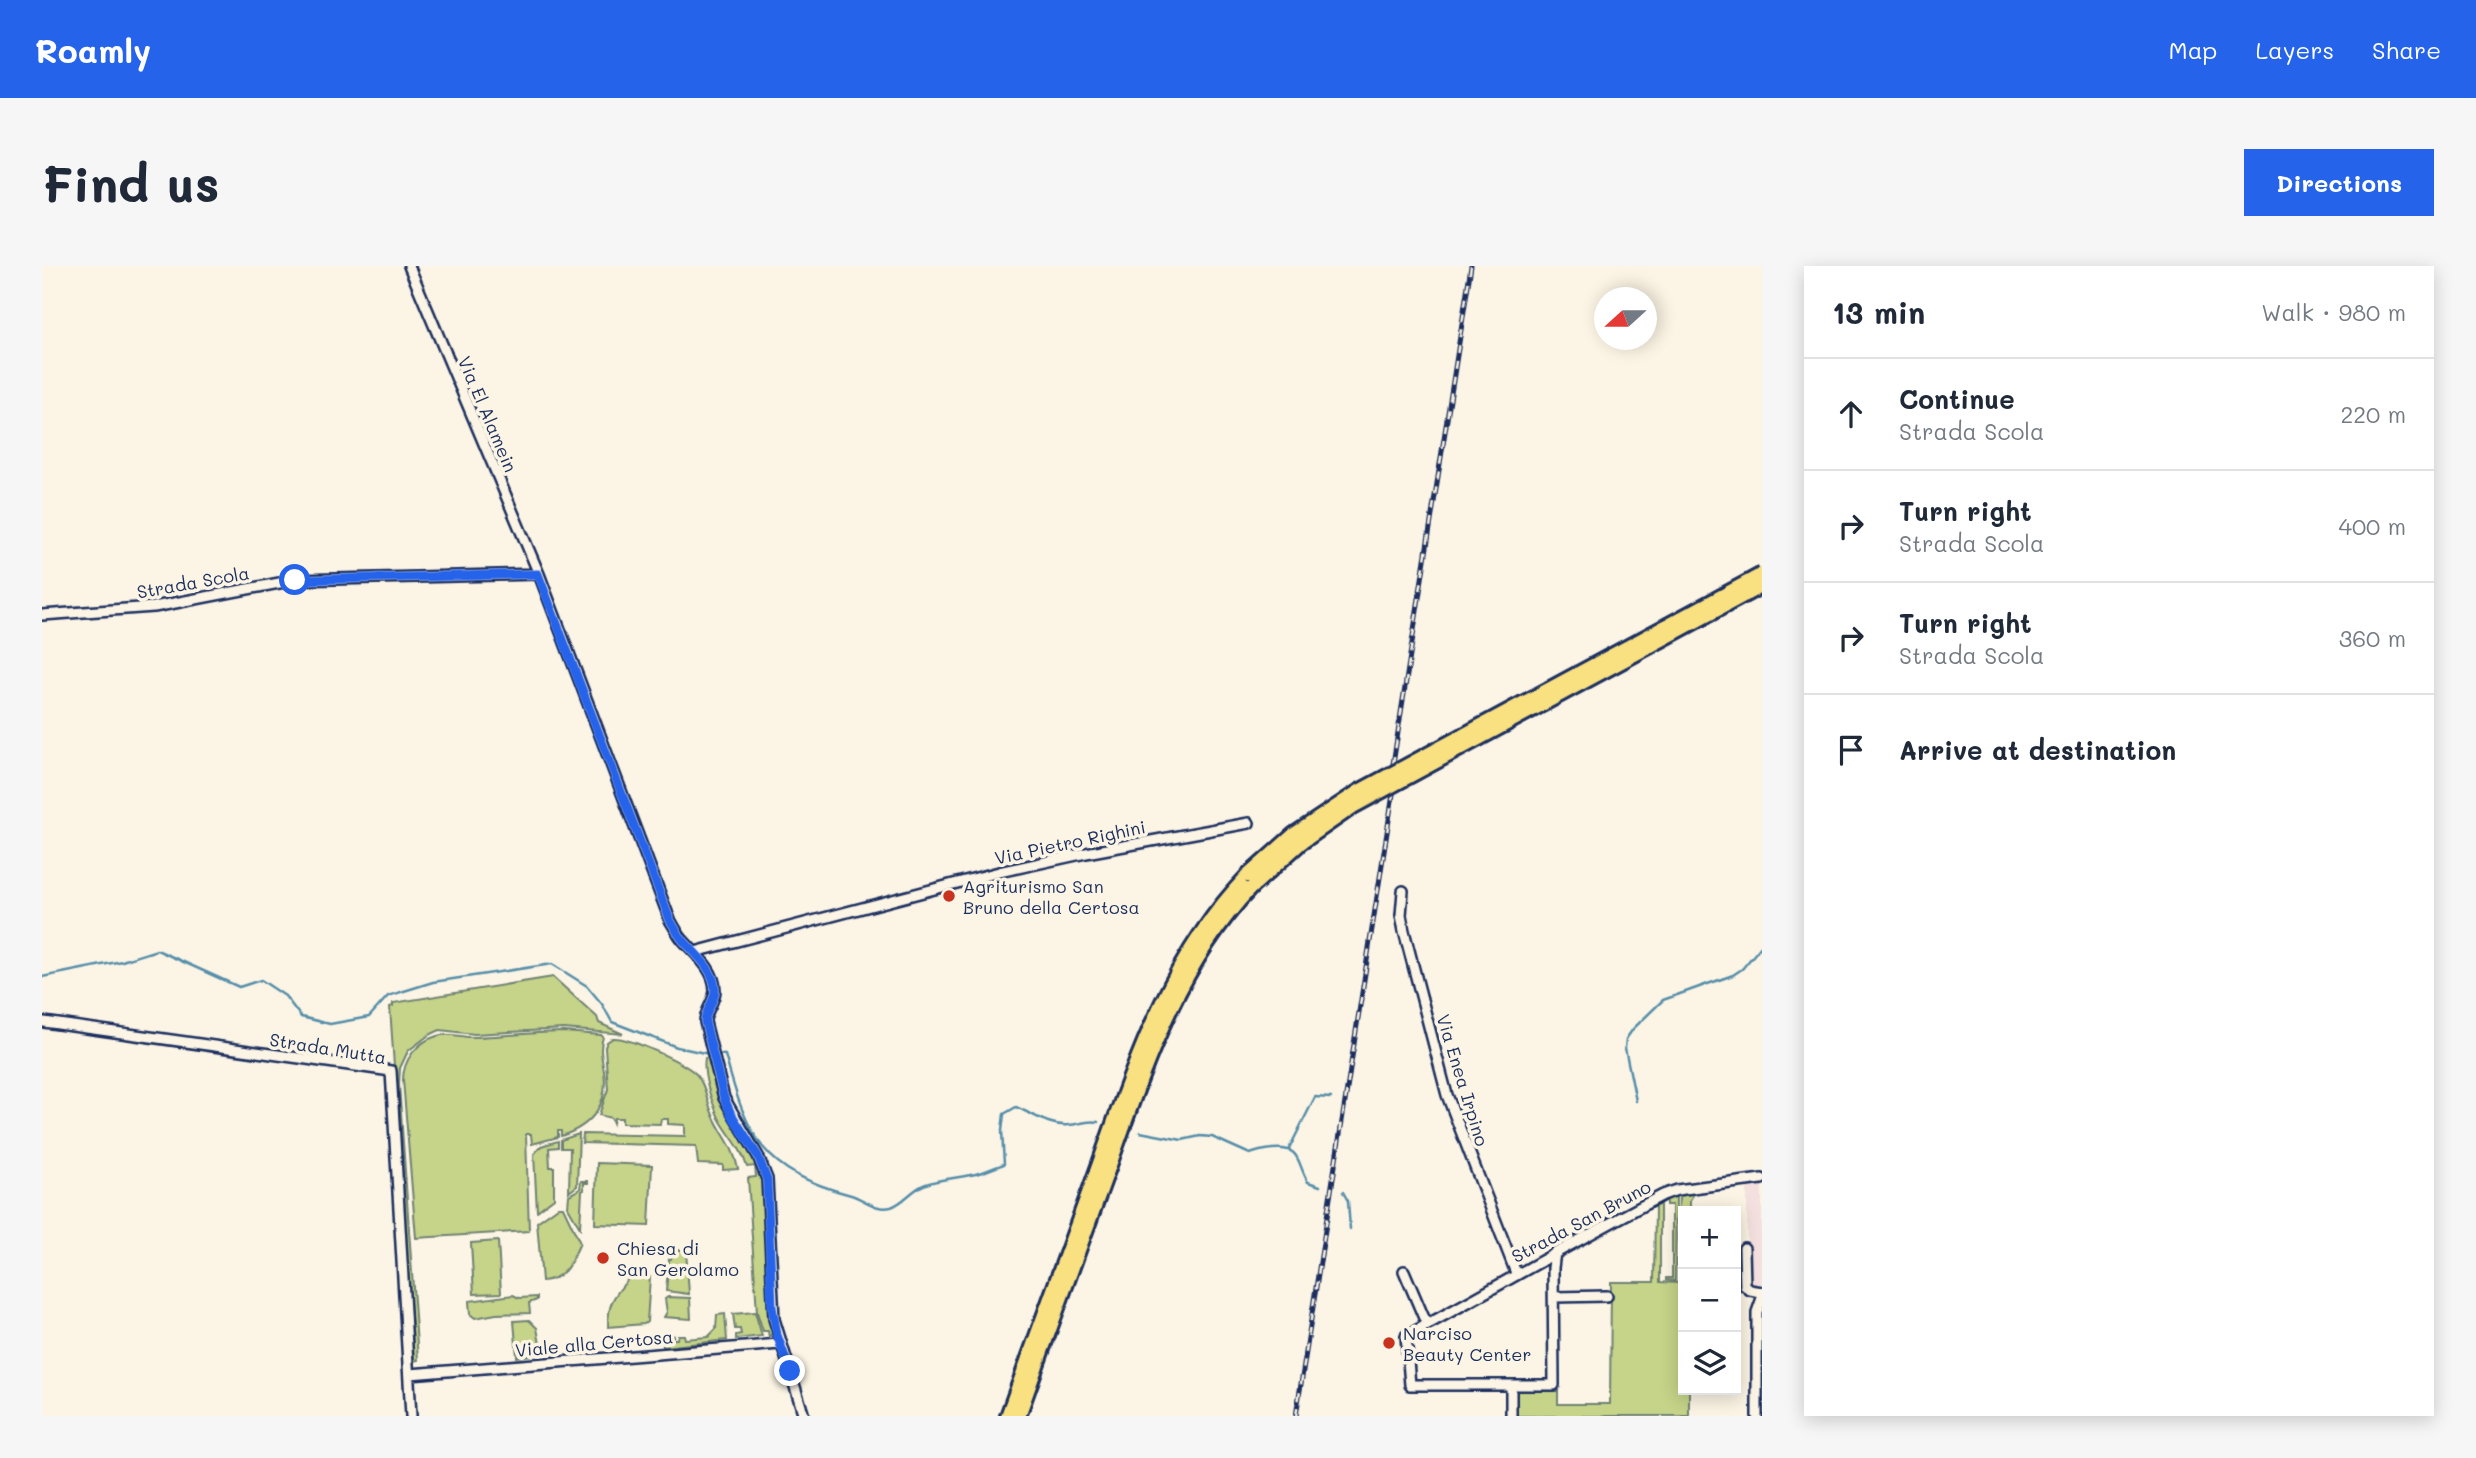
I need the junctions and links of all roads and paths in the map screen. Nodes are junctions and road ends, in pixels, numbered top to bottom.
1 (409, 266) edge
2 (538, 574) junction
3 (1762, 574) edge
4 (1762, 586) edge
5 (42, 615) edge
6 (1249, 823) dead end
7 (1249, 882) junction
8 (1403, 891) dead end
9 (695, 952) junction
10 (44, 1022) dead end
11 (1762, 1179) edge
12 (1744, 1248) dead end
13 (1555, 1252) junction
14 (1404, 1271) dead end
15 (1516, 1273) junction
16 (1762, 1292) edge
17 (1607, 1296) dead end
18 (1554, 1297) junction
19 (1762, 1298) edge
20 (1427, 1325) junction
21 (780, 1344) junction
22 (410, 1374) junction
23 (1511, 1385) junction
24 (411, 1416) edge
25 (804, 1416) edge
26 (1007, 1416) edge
27 (1019, 1416) edge
28 (1511, 1416) edge
29 (1756, 1416) edge

1 - 2 street, Via El Alamein
2 - 5 street, Strada Scola
2 - 9 street
3 - 7 highway, bridge
4 - 7 highway, bridge
6 - 9 street, Via Pietro Righini
7 - 26 highway
7 - 27 highway
8 - 15 street, Via Enea Irpino
9 - 21 street
10 - 22 street, Strada Mutta
11 - 13 street, Strada San Bruno
12 - 16 street
13 - 15 street, Strada San Bruno
13 - 18 street
14 - 20 street
15 - 20 street, Strada San Bruno
17 - 18 street
18 - 23 street
19 - 29 street
20 - 23 street, Strada San Bruno
21 - 22 street, Viale alla Certosa
21 - 25 street
22 - 24 street, Strada Mutta
23 - 28 street

